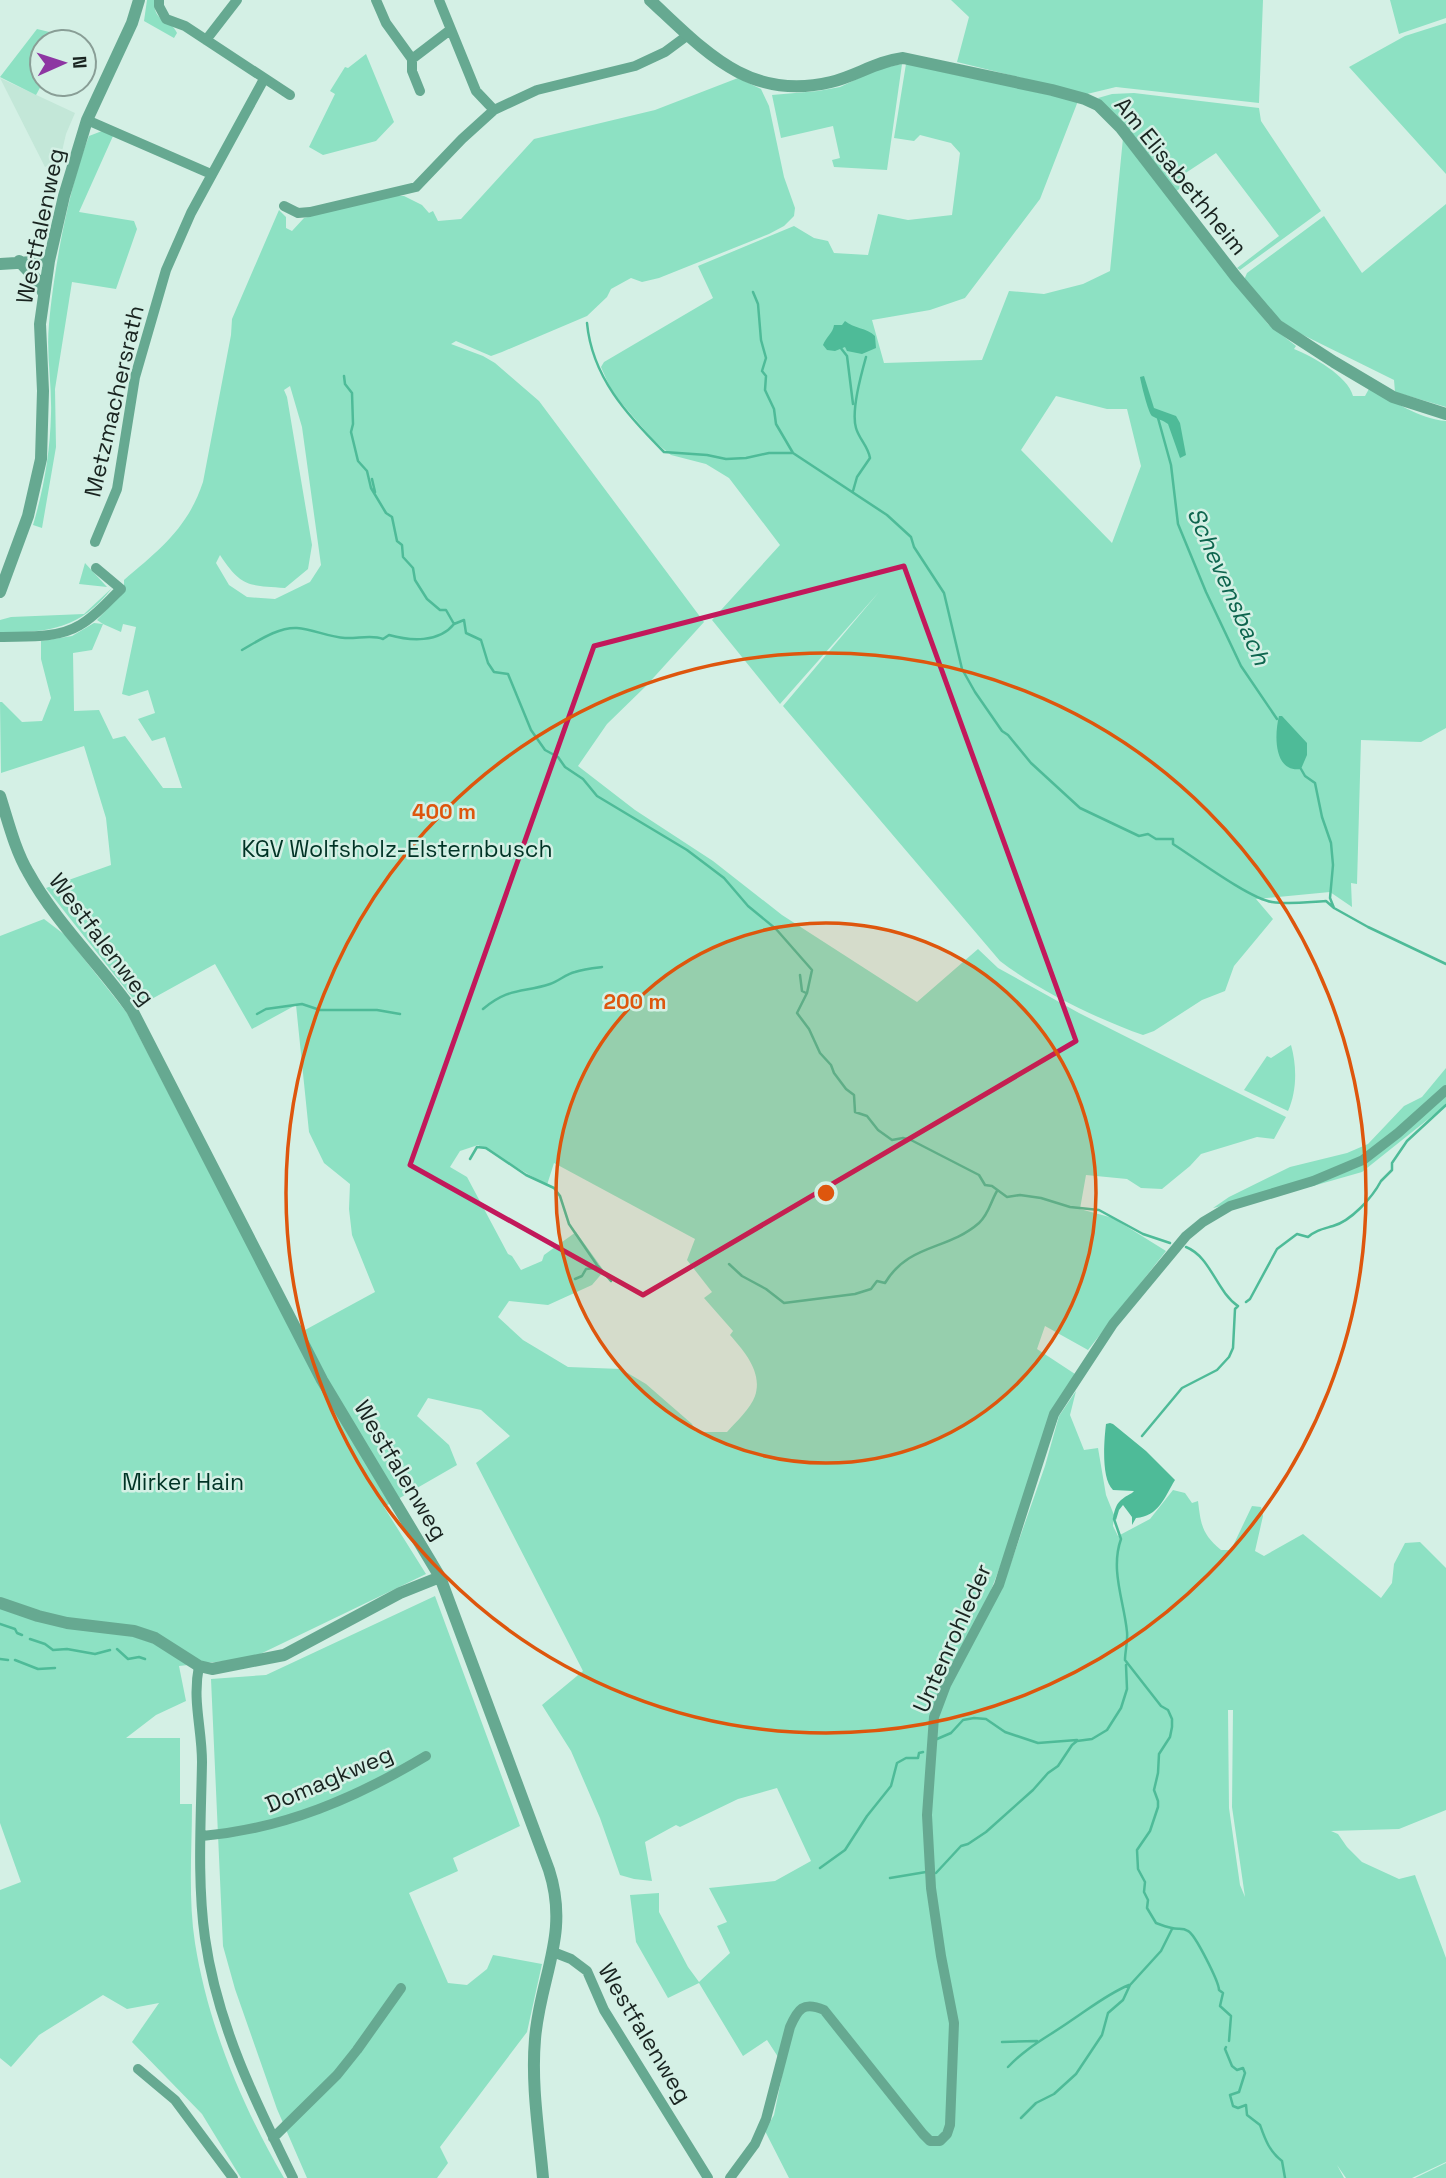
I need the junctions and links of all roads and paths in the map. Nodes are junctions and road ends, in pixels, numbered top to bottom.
1 (139, 0) edge
2 (159, 0) edge
3 (237, 0) edge
4 (376, 0) edge
5 (439, 0) edge
6 (650, 0) edge
7 (450, 30) junction
8 (688, 35) junction
9 (206, 40) junction
10 (412, 59) junction
11 (264, 79) junction
12 (420, 91) dead end
13 (290, 95) dead end
14 (494, 110) junction
15 (86, 120) junction
16 (211, 174) junction
17 (285, 206) dead end
18 (19, 261) junction
19 (49, 261) junction
20 (0, 264) edge
21 (44, 295) junction
22 (1446, 414) edge
23 (95, 542) dead end
24 (96, 568) dead end
25 (0, 592) edge
26 (0, 637) edge
27 (0, 796) edge
28 (1446, 1090) edge
29 (440, 1577) junction
30 (0, 1602) edge
31 (199, 1666) junction
32 (426, 1756) dead end
33 (202, 1836) junction
34 (553, 1952) junction
35 (401, 1988) dead end
36 (138, 2069) dead end
37 (273, 2137) junction
38 (233, 2178) edge
39 (293, 2178) edge
40 (543, 2178) edge
41 (708, 2178) edge
42 (730, 2178) edge

1 - 15 street, Westfalenweg
2 - 9 street
3 - 9 street
4 - 10 street
5 - 7 street
6 - 8 street, Am Elisabethheim
7 - 10 street
7 - 14 street
8 - 14 street
8 - 22 street, Am Elisabethheim
9 - 11 street
10 - 12 street
11 - 13 street
11 - 16 street, Metzmachersrath
14 - 17 street
15 - 16 street
15 - 19 street, Westfalenweg
16 - 23 street, Metzmachersrath
18 - 19 street
18 - 20 street
18 - 21 street
19 - 21 street, Westfalenweg
21 - 25 street, Westfalenweg
24 - 26 street
27 - 29 street, Westfalenweg
28 - 42 street, Untenrohleder
29 - 31 street
29 - 34 street, Westfalenweg
30 - 31 street
31 - 33 street
32 - 33 street, Domagkweg
33 - 37 street
34 - 40 street
34 - 41 street, Westfalenweg
35 - 37 street
36 - 38 street
37 - 39 street

